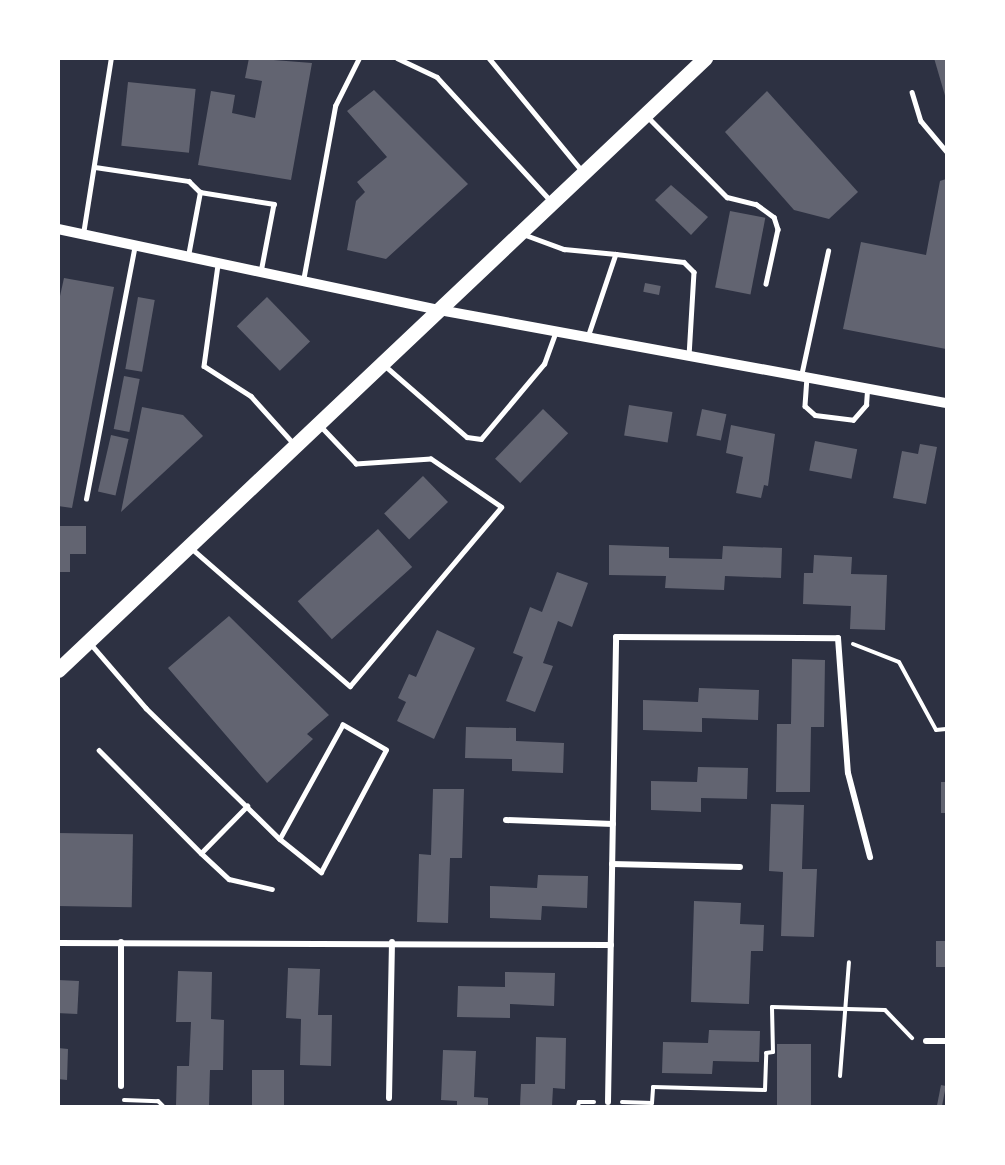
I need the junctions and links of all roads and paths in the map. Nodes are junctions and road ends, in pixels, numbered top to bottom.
1 (111, 58) edge
2 (359, 58) edge
3 (397, 58) edge
4 (489, 58) edge
5 (705, 58) edge
6 (912, 92) dead end
7 (645, 114) junction
8 (946, 151) edge
9 (95, 166) junction
10 (582, 171) junction
11 (200, 192) junction
12 (551, 201) junction
13 (58, 229) edge
14 (518, 232) junction
15 (83, 234) junction
16 (135, 245) junction
17 (828, 251) dead end
18 (616, 254) junction
19 (188, 256) junction
20 (219, 263) junction
21 (261, 272) junction
22 (303, 281) junction
23 (766, 284) dead end
24 (434, 309) junction
25 (556, 332) junction
26 (588, 337) junction
27 (689, 356) junction
28 (380, 361) junction
29 (804, 377) junction
30 (867, 388) junction
31 (946, 403) edge
32 (316, 422) junction
33 (294, 444) junction
34 (86, 499) dead end
35 (188, 545) junction
36 (838, 638) junction
37 (89, 640) junction
38 (58, 669) edge
39 (946, 729) edge
40 (99, 750) dead end
41 (247, 806) junction
42 (506, 820) dead end
43 (613, 824) junction
44 (280, 839) junction
45 (201, 853) junction
46 (870, 857) dead end
47 (612, 864) junction
48 (740, 867) dead end
49 (272, 889) dead end
50 (121, 942) junction
51 (392, 942) junction
52 (58, 943) edge
53 (611, 945) junction
54 (849, 962) dead end
55 (846, 1007) junction
56 (926, 1041) joint
57 (946, 1041) edge
58 (840, 1076) dead end
59 (121, 1086) joint
60 (389, 1098) dead end
61 (608, 1102) junction
62 (163, 1107) edge
63 (578, 1107) edge

1 - 9 lane
2 - 22 lane
3 - 12 lane
4 - 10 lane
5 - 7 main road
6 - 8 lane
7 - 10 main road
7 - 23 lane
9 - 11 lane
9 - 15 lane
10 - 12 main road
11 - 19 lane
11 - 21 lane
12 - 14 main road
13 - 15 street
14 - 18 lane
14 - 24 main road
15 - 16 street
16 - 19 street
16 - 34 lane
17 - 29 lane
18 - 26 lane
18 - 27 lane
19 - 20 street
20 - 21 street
20 - 33 lane
21 - 22 street
22 - 24 street
24 - 25 street
24 - 28 main road
25 - 26 street
25 - 28 lane
26 - 27 street
27 - 29 street
28 - 32 main road
29 - 30 street
29 - 30 lane
30 - 31 street
32 - 33 main road
32 - 35 lane
33 - 35 main road
35 - 37 main road
36 - 39 path
36 - 43 street
36 - 46 street
37 - 38 main road
37 - 41 lane
40 - 45 lane
41 - 44 lane
41 - 45 lane
42 - 43 street
43 - 47 street
44 - 44 lane
45 - 49 lane
47 - 48 street
47 - 53 street
50 - 51 street
50 - 52 street
50 - 59 street
51 - 53 street
51 - 60 street
53 - 61 street
54 - 55 path
55 - 56 path
55 - 58 path
55 - 61 path
56 - 57 street
59 - 62 path
61 - 63 path

